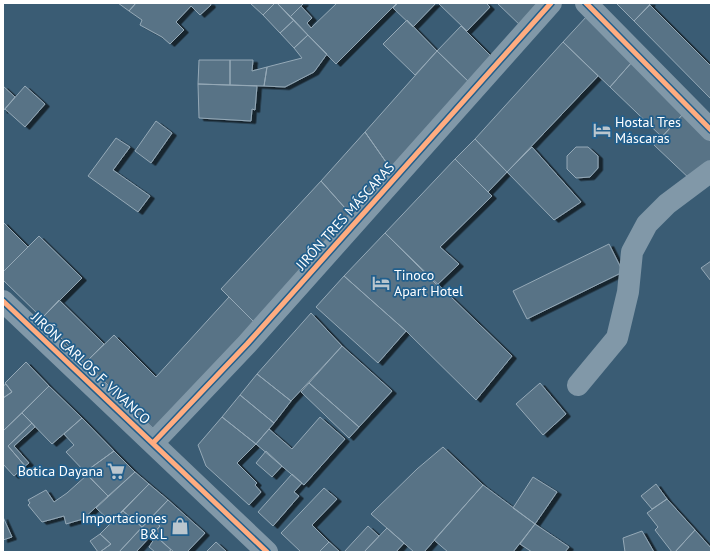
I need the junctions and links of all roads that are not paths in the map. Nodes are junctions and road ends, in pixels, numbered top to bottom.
1 (551, 3) edge
2 (586, 3) edge
3 (711, 130) edge
4 (711, 171) edge
5 (3, 301) edge
6 (578, 385) dead end
7 (153, 443) junction
8 (267, 552) edge

1 - 7 street, JIRÓN TRES MÁSCARAS
2 - 3 street
4 - 6 street
5 - 7 street, JIRÓN CARLOS F. VIVANCO
7 - 8 street, JIRÓN CARLOS F. VIVANCO

